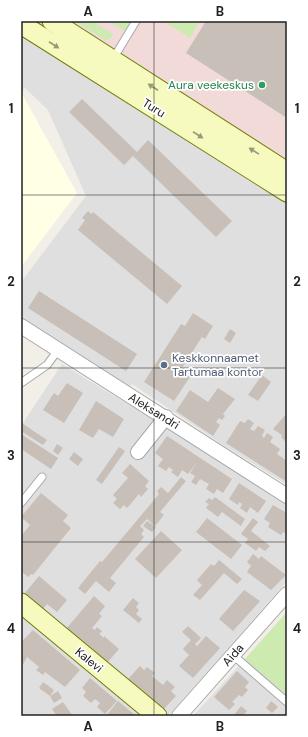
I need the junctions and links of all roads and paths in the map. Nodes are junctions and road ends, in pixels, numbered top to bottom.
1 (52, 21) edge
2 (136, 21) edge
3 (21, 24) edge
4 (112, 61) junction
5 (287, 172) edge
6 (287, 192) edge
7 (21, 326) edge
8 (58, 350) junction
9 (21, 383) edge
10 (166, 418) junction
11 (138, 452) dead end
12 (42, 477) dead end
13 (287, 496) edge
14 (21, 503) edge
15 (287, 594) edge
16 (21, 603) edge
17 (233, 654) junction
18 (287, 702) edge
19 (157, 716) edge
20 (179, 716) edge

1 - 4 main road, Turu
2 - 4 lane
3 -> 6 main road, Turu
5 -> 4 main road, Turu
7 - 8 street, Aleksandri
8 - 9 lane
8 - 10 street, Aleksandri
10 - 11 street
10 - 13 street, Aleksandri
12 - 14 lane
15 - 17 street, Aida
16 - 19 main road, Kalevi
17 - 18 lane
17 - 20 street, Aida

